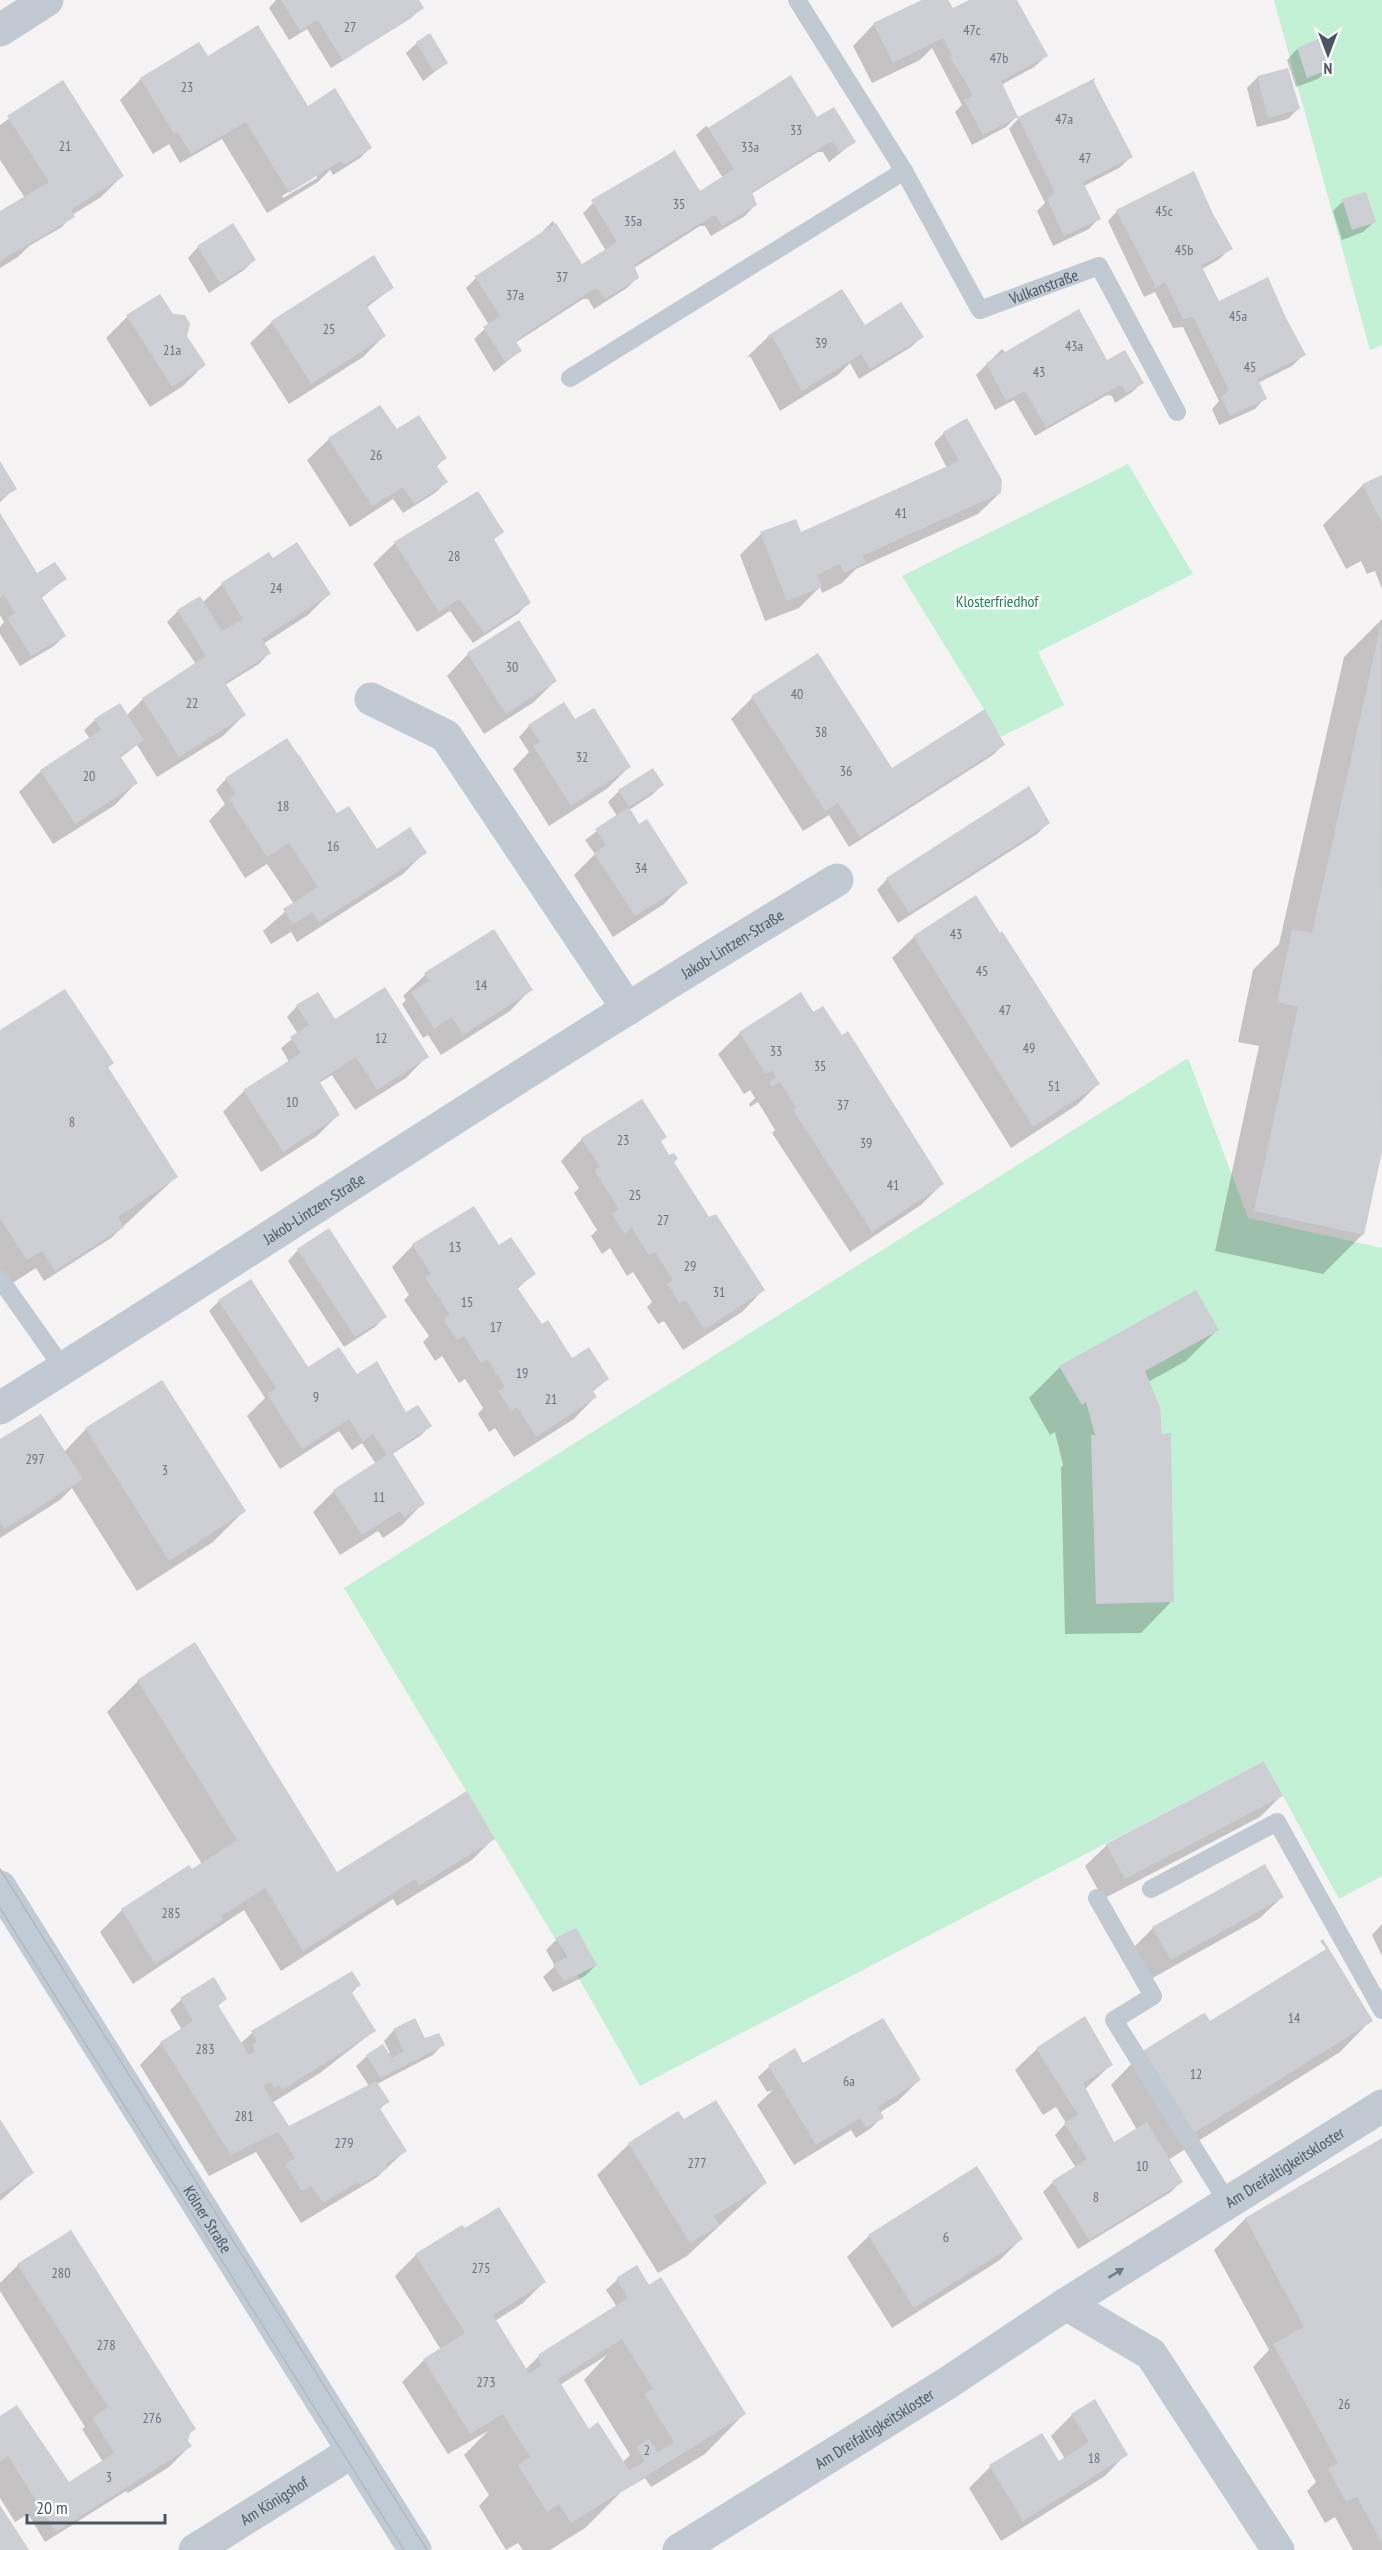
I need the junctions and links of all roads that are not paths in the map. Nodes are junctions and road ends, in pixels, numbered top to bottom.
1 (47, 0) edge
2 (797, 0) edge
3 (0, 30) edge
4 (904, 171) junction
5 (570, 378) dead end
6 (1177, 412) dead end
7 (371, 699) dead end
8 (837, 880) dead end
9 (628, 1009) junction
10 (0, 1279) edge
11 (63, 1368) junction
12 (0, 1408) edge
13 (0, 1887) edge
14 (1151, 1889) dead end
15 (1096, 1898) dead end
16 (1382, 2010) edge
17 (1382, 2106) edge
18 (1228, 2203) junction
19 (1066, 2304) junction
20 (352, 2452) junction
21 (195, 2550) edge
22 (415, 2550) edge
23 (679, 2550) edge
24 (1278, 2550) edge

1 - 3 street
2 - 4 lane, Vulkanstraße
4 - 5 lane
4 - 6 lane, Vulkanstraße
7 - 9 street
8 - 9 street, Jakob-Lintzen-Straße
9 - 11 street, Jakob-Lintzen-Straße
10 - 11 lane
11 - 12 street, Jakob-Lintzen-Straße
13 - 20 main road, Kölner Straße
14 - 16 lane
15 - 18 lane
17 - 18 street, Am Dreifaltigkeitskloster
19 -> 18 street, Am Dreifaltigkeitskloster
19 - 23 street, Am Dreifaltigkeitskloster
19 - 24 street
20 - 21 street, Am Königshof
20 - 22 main road, Kölner Straße

